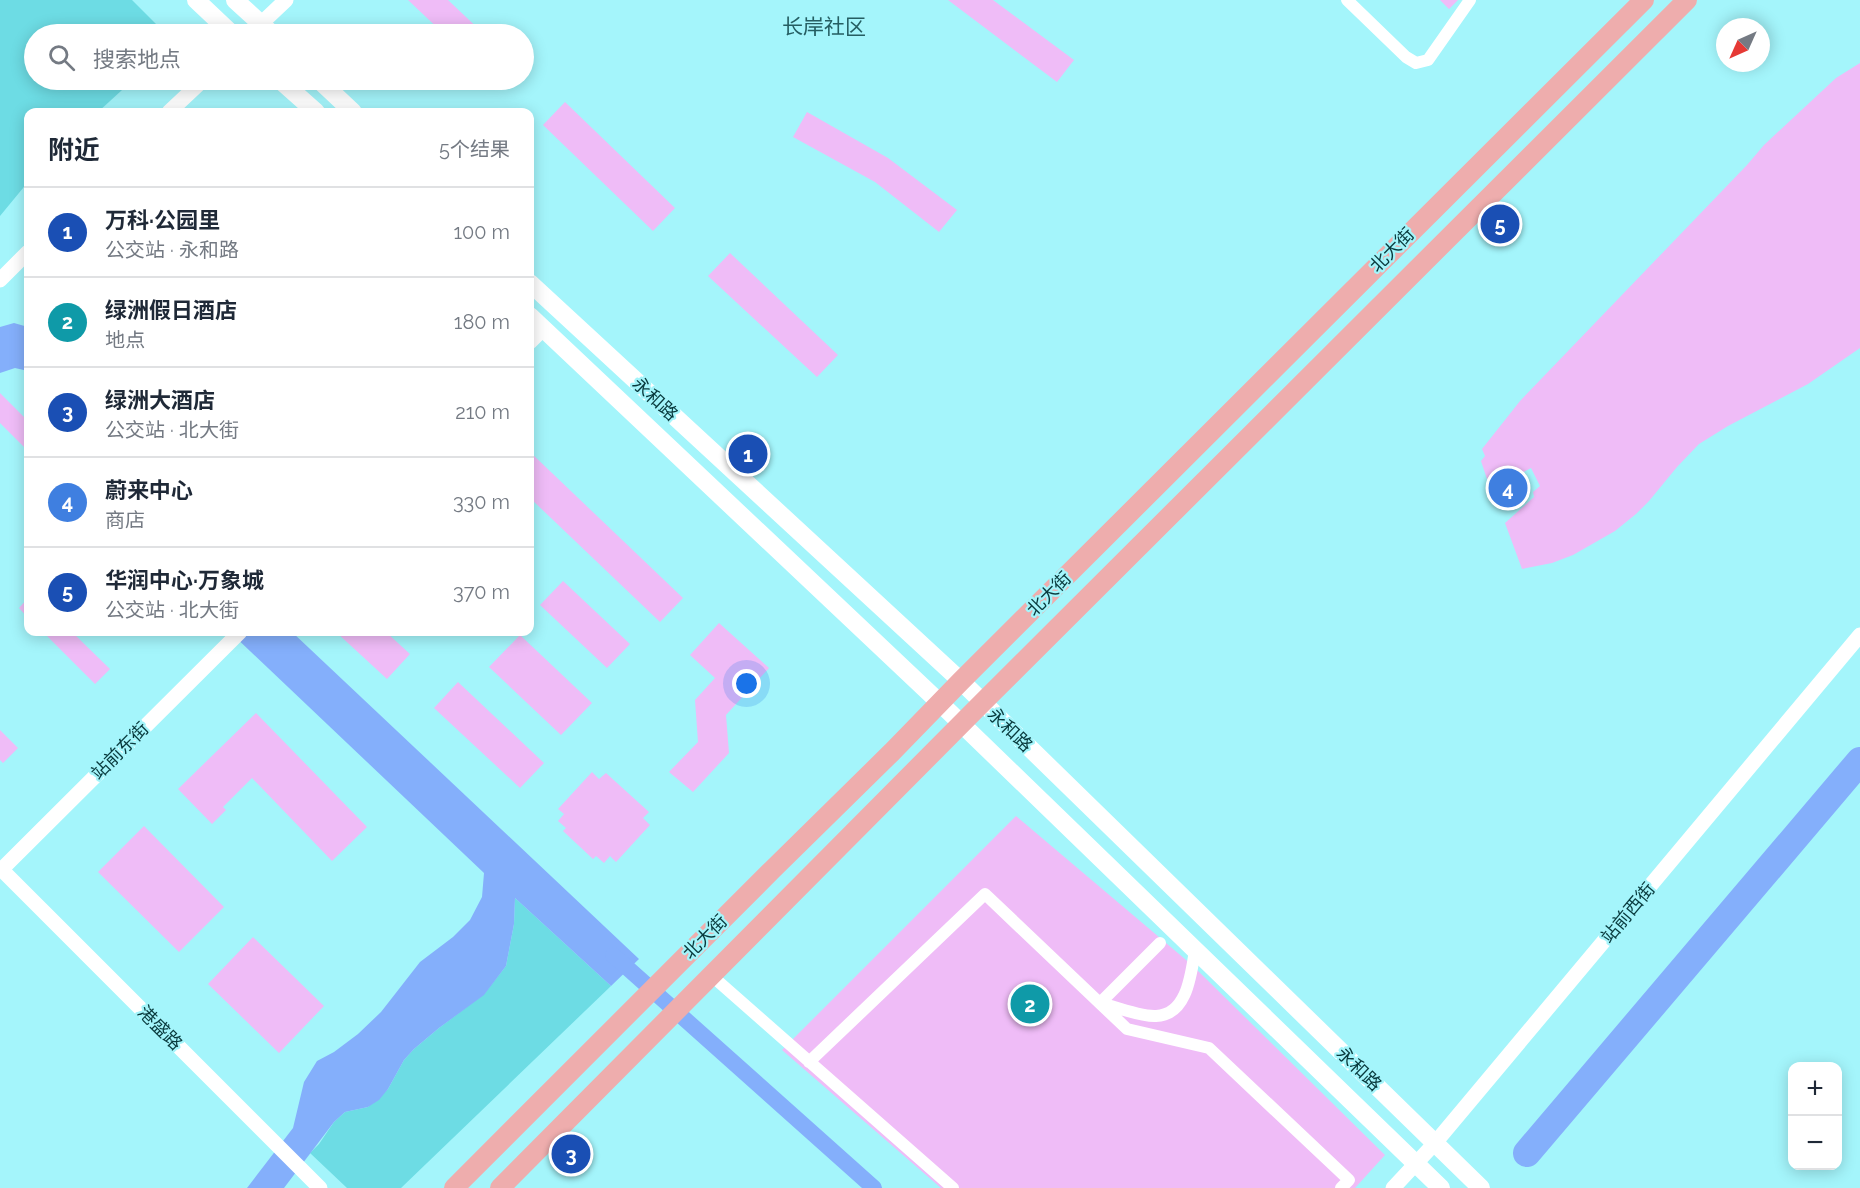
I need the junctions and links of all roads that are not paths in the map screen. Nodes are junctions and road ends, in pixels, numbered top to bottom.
1 (196, 0) edge
2 (235, 0) edge
3 (286, 0) edge
4 (1347, 0) edge
5 (1470, 0) edge
6 (1644, 0) edge
7 (1687, 0) edge
8 (221, 24) edge
9 (255, 24) edge
10 (267, 24) edge
11 (192, 90) edge
12 (291, 90) edge
13 (330, 90) edge
14 (173, 108) edge
15 (312, 108) edge
16 (349, 108) edge
17 (24, 256) edge
18 (0, 280) edge
19 (534, 287) edge
20 (536, 323) edge
21 (1860, 635) edge
22 (236, 636) edge
23 (961, 681) junction
24 (940, 703) junction
25 (982, 703) junction
26 (962, 724) junction
27 (0, 869) edge
28 (1160, 943) dead end
29 (1194, 950) junction
30 (712, 976) junction
31 (1100, 1003) junction
32 (809, 1062) junction
33 (1435, 1143) junction
34 (1415, 1164) junction
35 (315, 1183) edge
36 (454, 1188) edge
37 (500, 1188) edge
38 (952, 1188) edge
39 (1341, 1188) edge
40 (1393, 1188) edge
41 (1441, 1188) edge
42 (1481, 1188) edge

1 - 8 main road
2 - 9 main road
3 - 10 street
4 - 5 street
6 - 23 main road, 北大街
7 - 25 main road, 北大街
11 - 14 street
12 - 15 main road
13 - 16 main road
17 - 18 street
19 - 23 main road, 永和路
20 - 24 main road, 永和路
21 - 33 street, 站前西街
22 - 27 street, 站前东街
23 - 24 main road, 北大街
23 - 25 main road, 永和路
24 - 26 main road, 永和路
24 - 36 main road, 北大街
25 - 26 main road, 北大街
25 - 33 main road, 永和路
26 - 29 main road, 永和路
26 - 30 main road, 北大街
27 - 35 street, 港盛路
28 - 31 street
29 - 31 street
29 - 34 main road, 永和路
30 - 32 street
30 - 37 main road, 北大街
31 - 32 street
31 - 39 street
32 - 38 street
33 - 34 street, 站前西街
33 - 42 main road, 永和路
34 - 40 street, 站前西街
34 - 41 main road, 永和路

